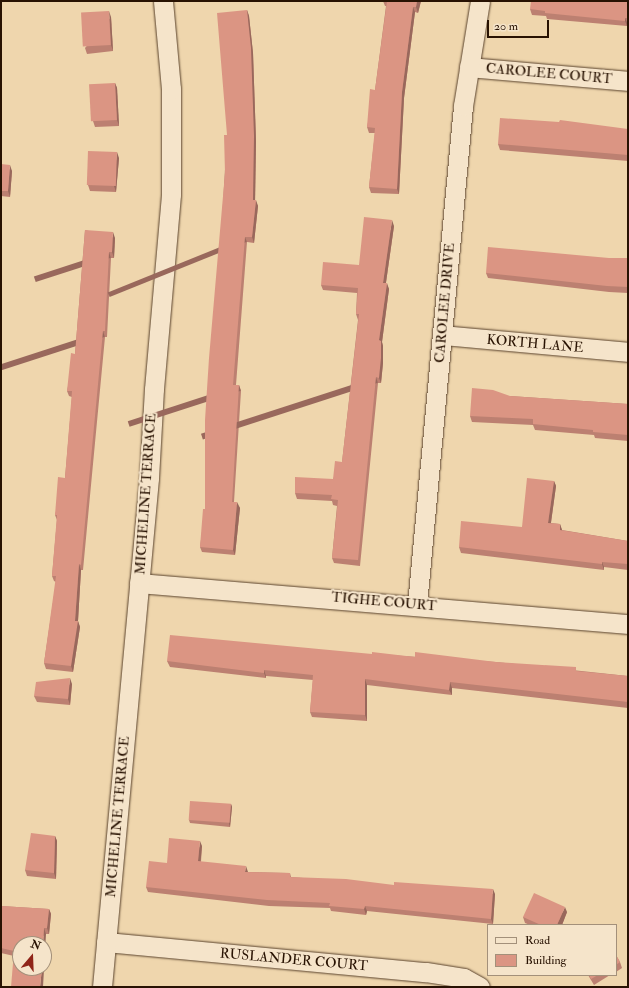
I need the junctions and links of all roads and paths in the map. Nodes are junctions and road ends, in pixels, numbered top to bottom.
1 (163, 1) edge
2 (480, 1) edge
3 (469, 67) junction
4 (628, 81) edge
5 (442, 335) junction
6 (628, 352) edge
7 (139, 583) junction
8 (417, 605) junction
9 (628, 624) edge
10 (106, 942) junction
11 (102, 987) edge
12 (480, 987) edge

1 - 7 street, MICHELINE TERRACE
2 - 3 street, CAROLEE DRIVE
3 - 4 street, CAROLEE COURT
3 - 5 street, CAROLEE DRIVE
5 - 6 street, KORTH LANE
5 - 8 street, CAROLEE DRIVE
7 - 8 street, TIGHE COURT
7 - 10 street, MICHELINE TERRACE
8 - 9 street, TIGHE COURT
10 - 11 street, MICHELINE TERRACE
10 - 12 street, RUSLANDER COURT

